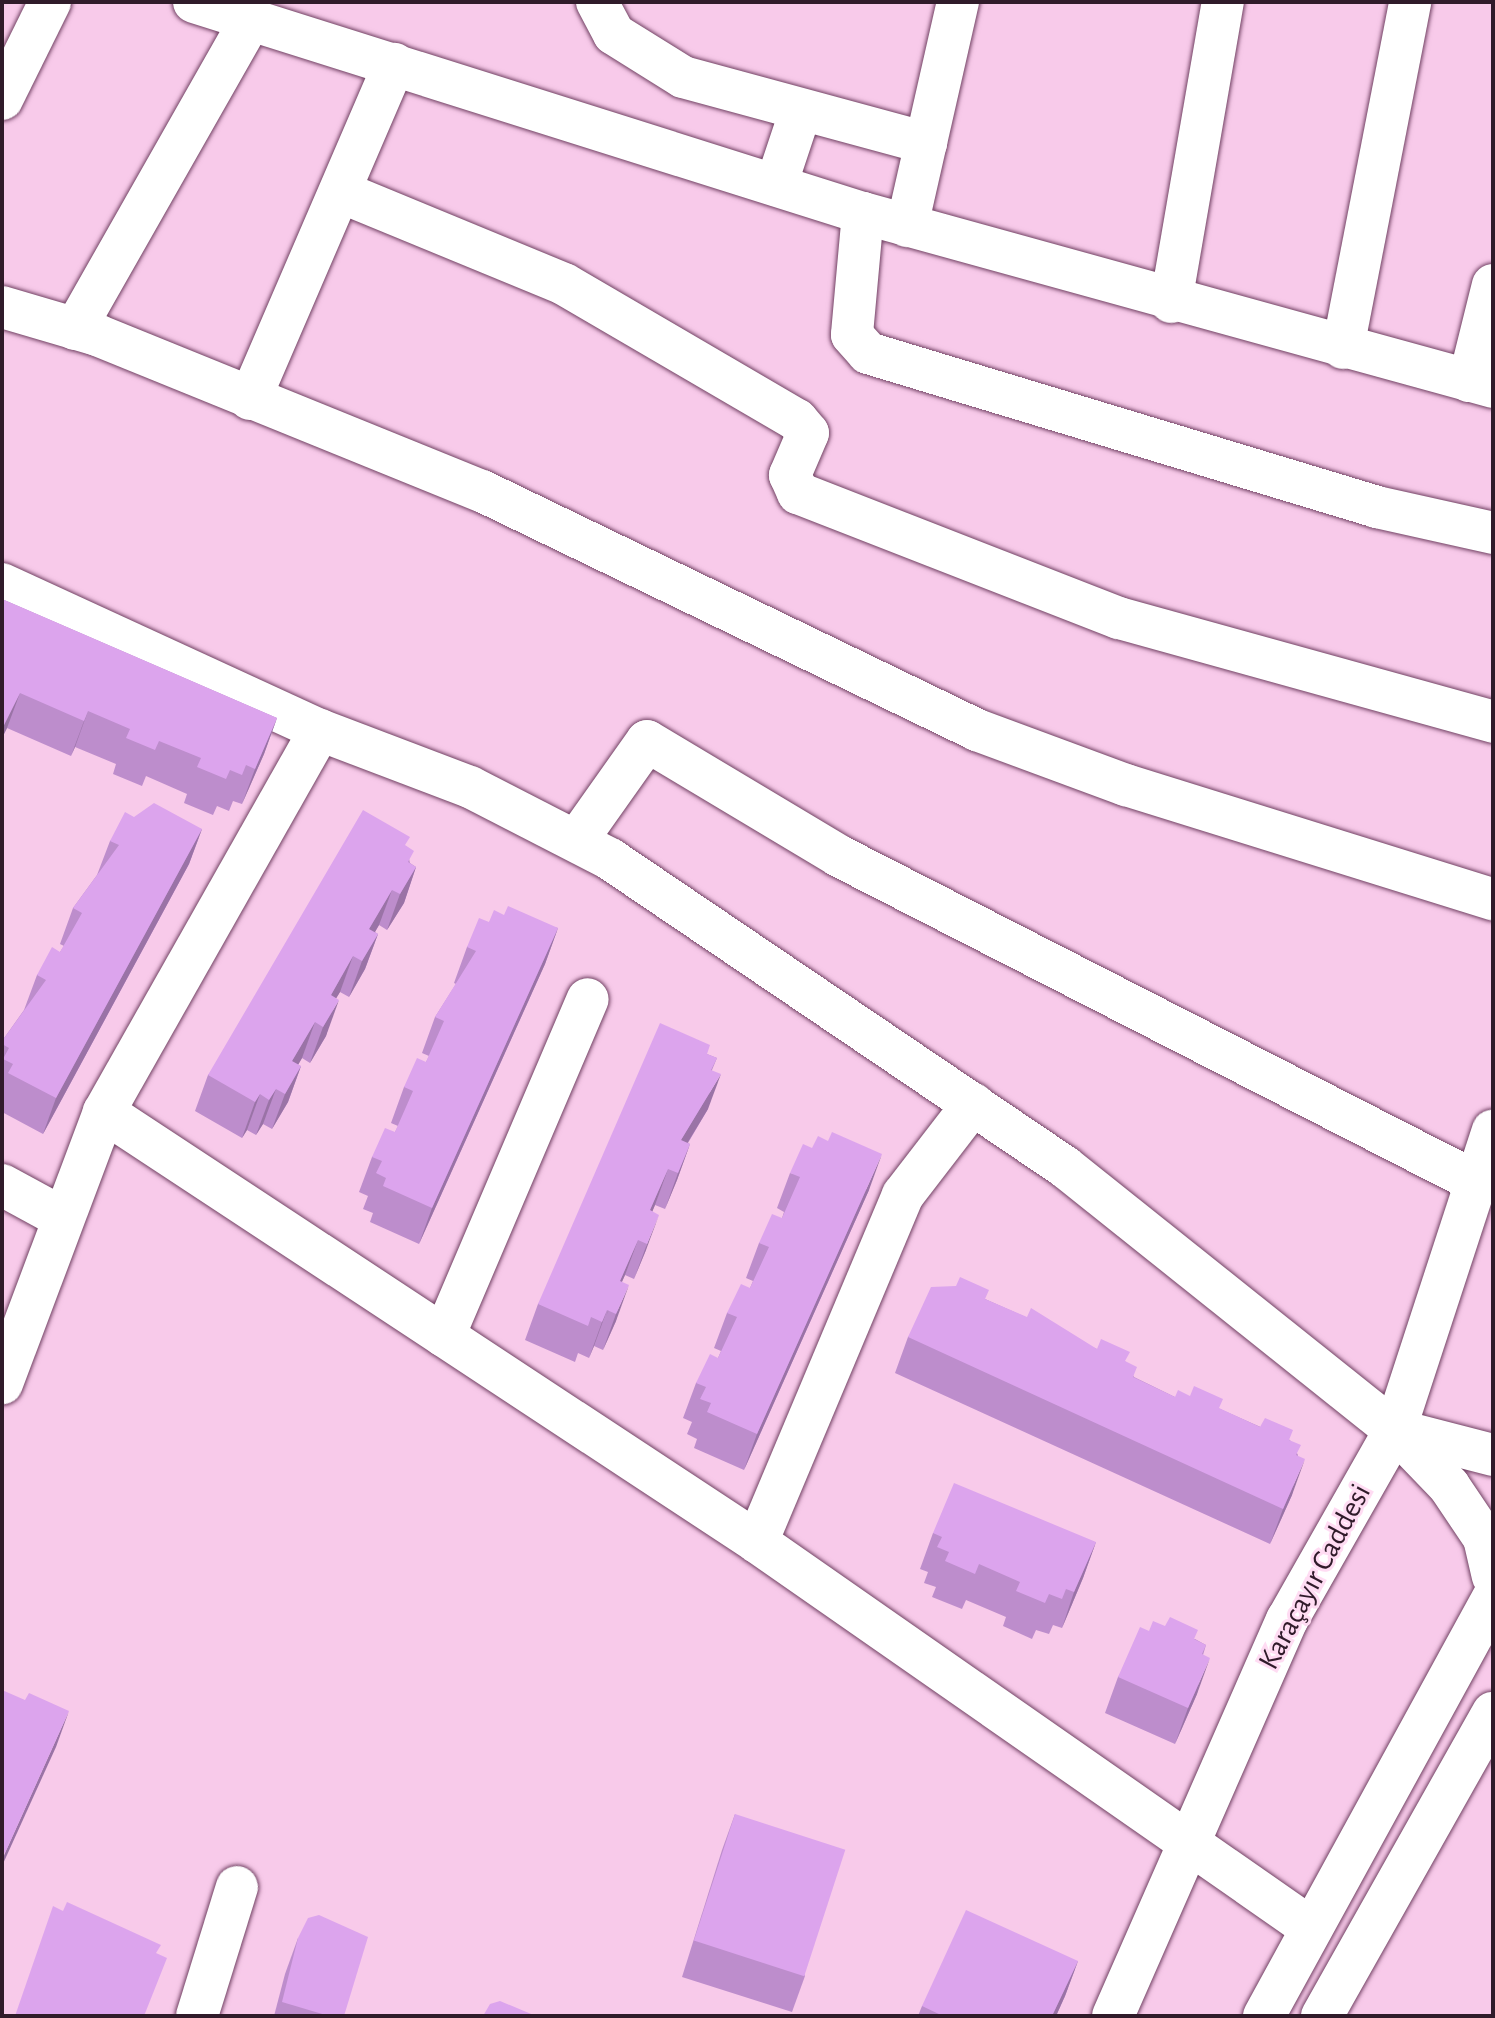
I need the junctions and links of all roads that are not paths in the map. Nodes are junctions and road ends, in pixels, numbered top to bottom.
1 (50, 2) edge
2 (194, 2) edge
3 (597, 2) edge
4 (958, 2) edge
5 (1223, 2) edge
6 (1410, 2) edge
7 (251, 19) junction
8 (394, 64) junction
9 (2, 99) edge
10 (801, 110) junction
11 (926, 143) junction
12 (776, 185) junction
13 (341, 192) junction
14 (863, 213) junction
15 (907, 226) junction
16 (1493, 285) edge
17 (1171, 302) junction
18 (2, 307) edge
19 (75, 329) junction
20 (1343, 348) junction
21 (1481, 384) edge
22 (250, 399) junction
23 (1493, 533) edge
24 (2, 584) edge
25 (1493, 722) edge
26 (320, 730) junction
27 (577, 840) junction
28 (1493, 899) edge
29 (588, 999) dead end
30 (973, 1104) junction
31 (104, 1112) junction
32 (1493, 1131) edge
33 (1478, 1183) junction
34 (2, 1185) edge
35 (61, 1217) junction
36 (444, 1336) junction
37 (2, 1383) edge
38 (1395, 1430) junction
39 (1493, 1455) edge
40 (757, 1542) junction
41 (1493, 1576) edge
42 (1493, 1597) edge
43 (1493, 1713) edge
44 (1184, 1845) junction
45 (237, 1887) dead end
46 (1308, 1926) junction
47 (1116, 2015) edge
48 (197, 2016) edge
49 (1264, 2016) edge
50 (1322, 2016) edge

1 - 9 street
2 - 7 street
3 - 10 street
4 - 11 street
5 - 17 street
6 - 20 street
7 - 8 street
7 - 19 street
8 - 12 street
8 - 13 street
10 - 11 street
10 - 12 street
11 - 15 street
12 - 14 street
13 - 22 street
13 - 25 street
14 - 15 street
14 - 23 street
15 - 17 street
16 - 21 street
17 - 20 street
18 - 19 street
19 - 22 street
20 - 21 street
22 - 28 street
24 - 26 street
26 - 27 street
26 - 31 street
27 - 30 street
27 - 33 street
29 - 36 street
30 - 38 street
30 - 40 street
31 - 35 street
31 - 36 street
32 - 33 street, Karaçayır Caddesi
33 - 38 street, Karaçayır Caddesi
34 - 35 street
35 - 37 street
36 - 40 street
38 - 39 street
38 - 41 street
38 - 44 street, Karaçayır Caddesi
40 - 44 street
42 - 46 street
43 - 50 street
44 - 46 street
44 - 47 street, Karaçayır Caddesi
45 - 48 street
46 - 49 street

